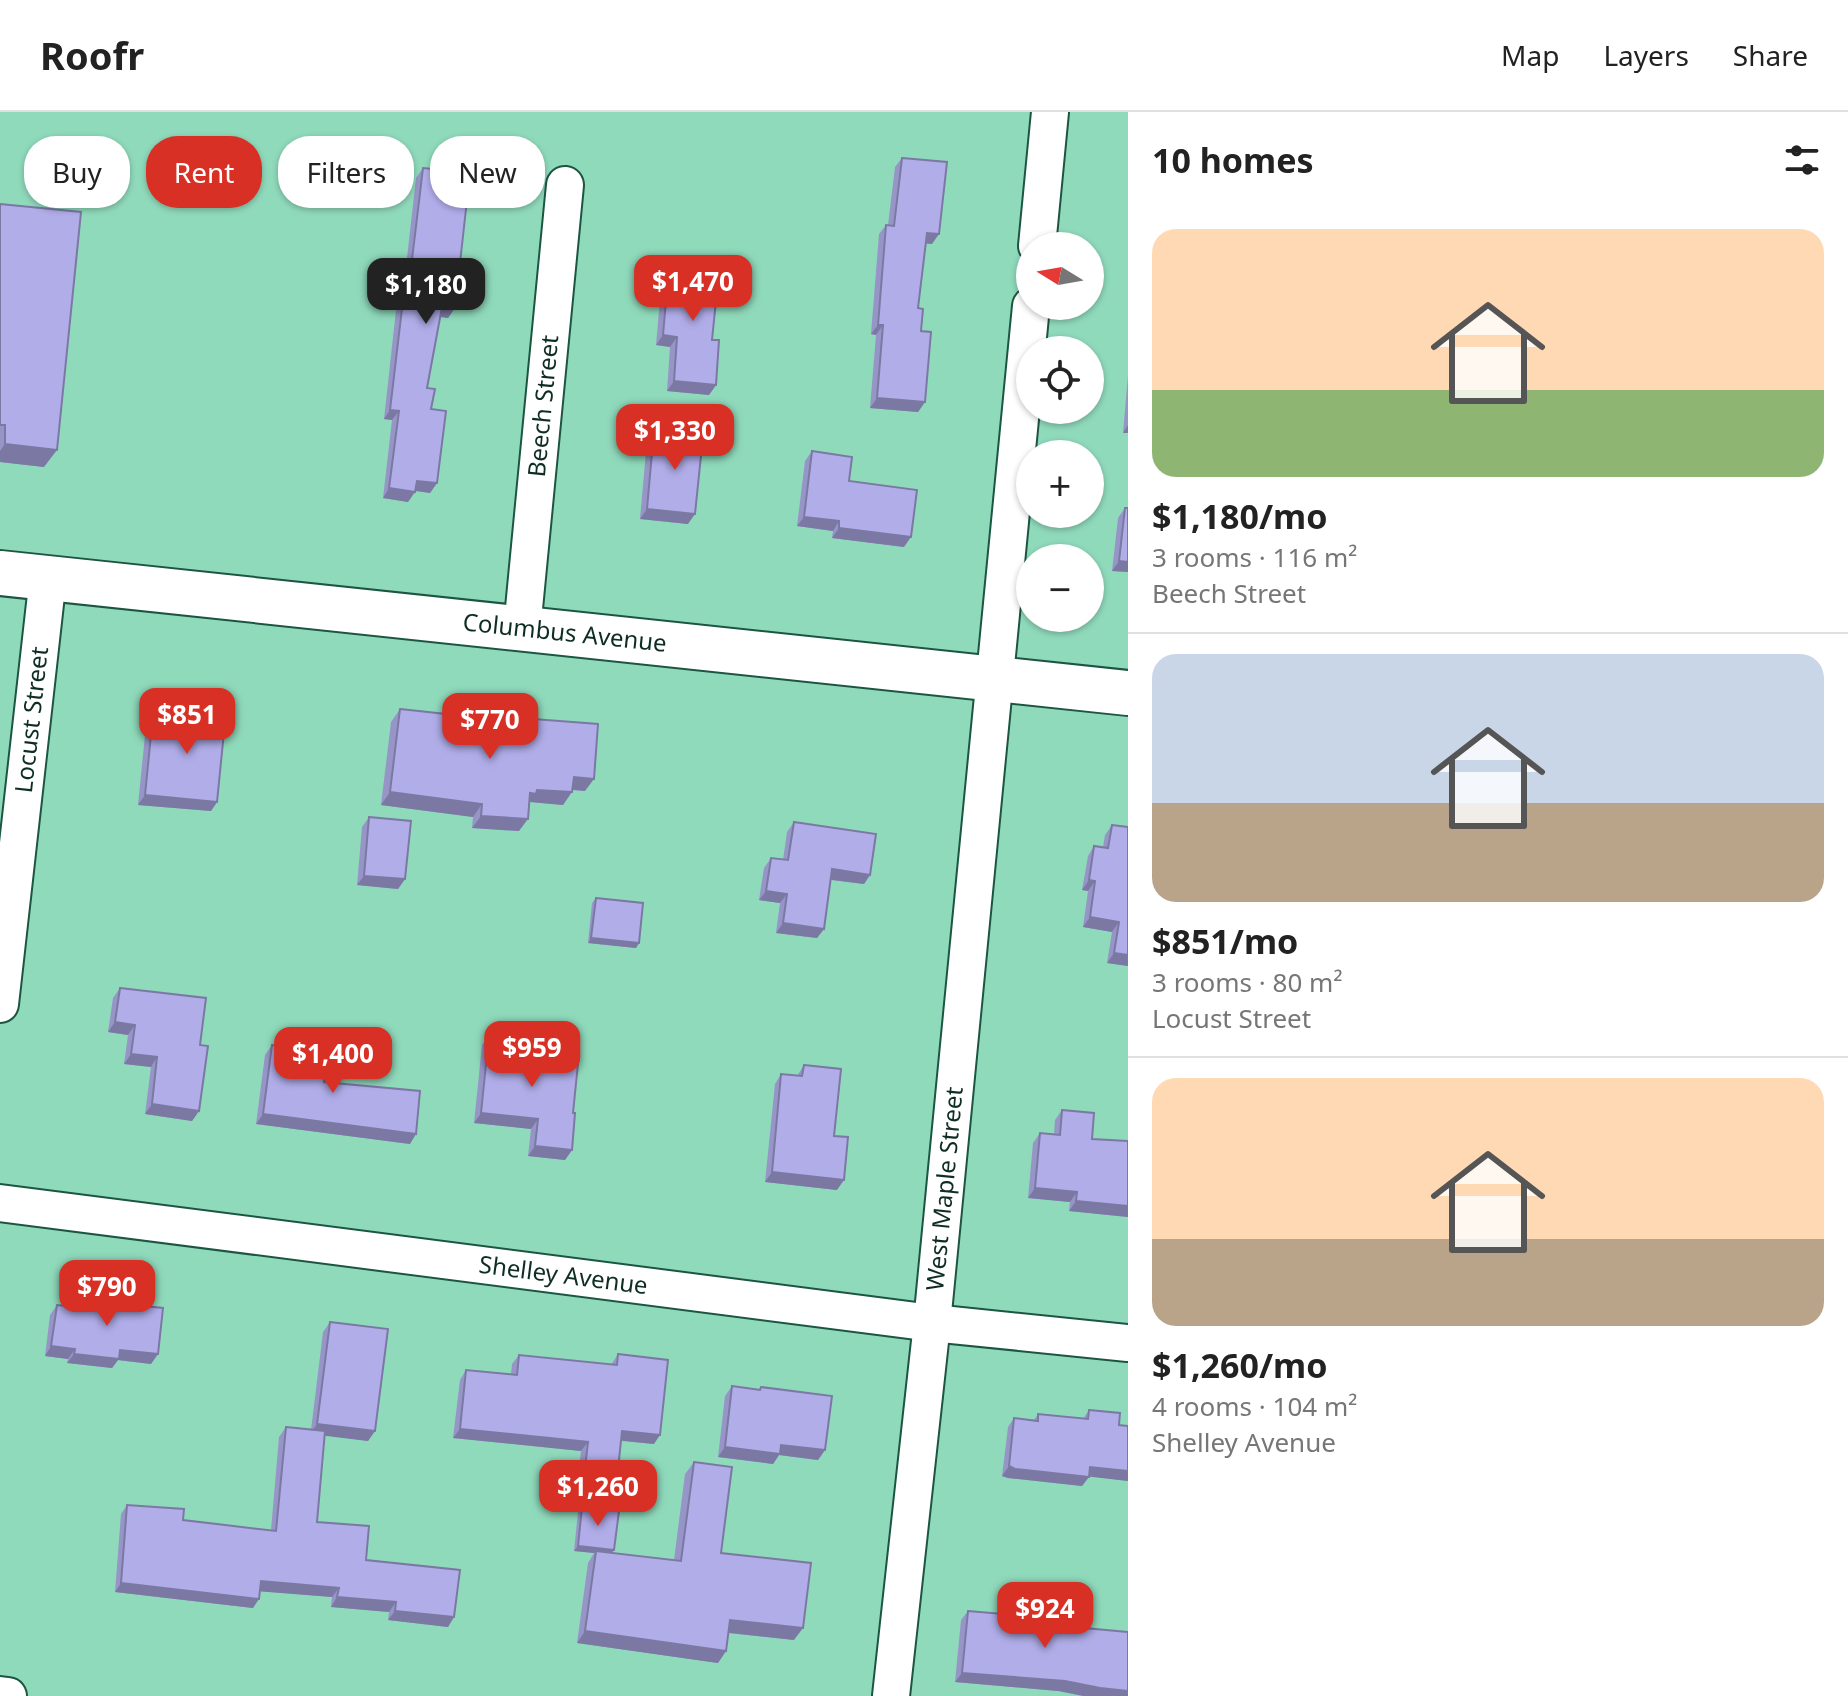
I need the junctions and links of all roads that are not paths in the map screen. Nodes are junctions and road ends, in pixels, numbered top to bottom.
1 (1050, 112) edge
2 (565, 185) dead end
3 (1038, 232) edge
4 (1030, 320) edge
5 (0, 573) edge
6 (48, 577) junction
7 (522, 629) junction
8 (993, 680) junction
9 (1128, 693) edge
10 (0, 1004) edge
11 (0, 1203) edge
12 (932, 1323) junction
13 (1128, 1343) edge
14 (0, 1695) edge
15 (8, 1696) edge
16 (891, 1696) edge

1 - 3 street
2 - 7 street, Beech Street
4 - 8 street, West Maple Street
5 - 6 street, Columbus Avenue
6 - 7 street, Columbus Avenue
6 - 10 street, Locust Street
7 - 8 street, Columbus Avenue
8 - 9 street, Columbus Avenue
8 - 12 street, West Maple Street
11 - 12 street, Shelley Avenue
12 - 13 street, Shelley Avenue
12 - 16 street, West Maple Street
14 - 15 street

